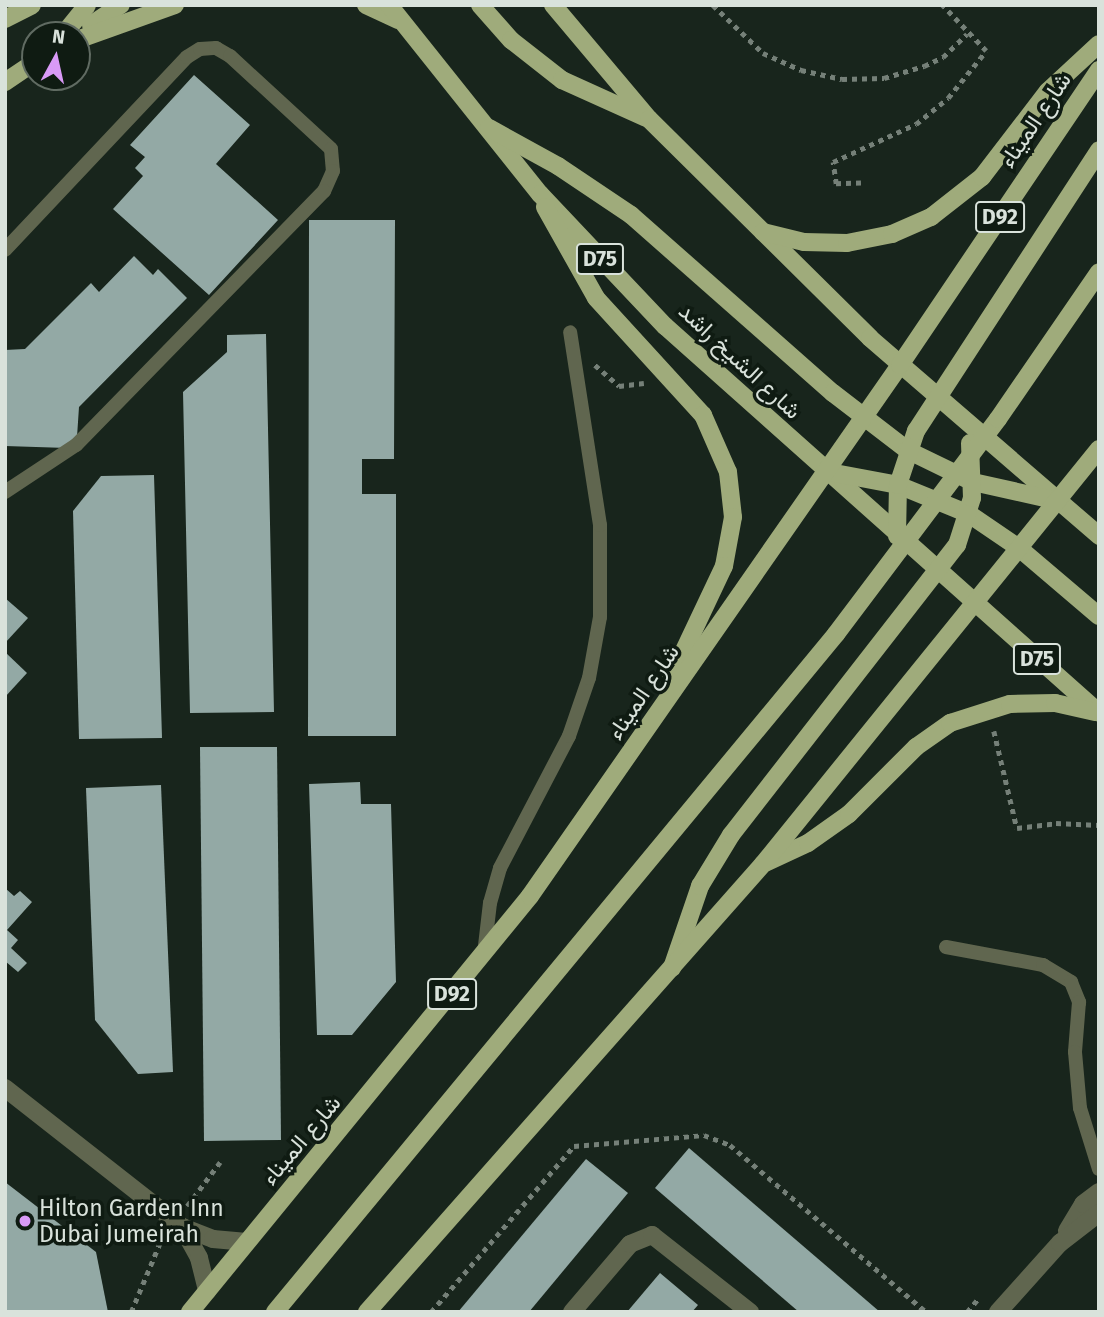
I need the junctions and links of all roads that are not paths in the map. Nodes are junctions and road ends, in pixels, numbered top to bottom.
1 (32, 5) edge
2 (87, 5) edge
3 (121, 5) edge
4 (174, 5) edge
5 (366, 5) edge
6 (389, 5) edge
7 (480, 5) edge
8 (553, 5) edge
9 (5, 19) edge
10 (74, 21) edge
11 (401, 21) junction
12 (91, 27) edge
13 (91, 32) edge
14 (1099, 44) edge
15 (1099, 70) edge
16 (21, 71) edge
17 (5, 82) edge
18 (649, 119) junction
19 (481, 124) junction
20 (1099, 150) edge
21 (540, 194) junction
22 (762, 232) junction
23 (5, 250) edge
24 (1099, 272) edge
25 (570, 331) dead end
26 (900, 365) junction
27 (936, 397) junction
28 (863, 417) junction
29 (964, 421) junction
30 (1099, 449) edge
31 (907, 450) junction
32 (824, 471) junction
33 (973, 482) junction
34 (898, 485) junction
35 (5, 492) edge
36 (1058, 501) junction
37 (969, 514) junction
38 (897, 536) junction
39 (1099, 536) edge
40 (1019, 548) junction
41 (939, 573) junction
42 (975, 604) junction
43 (1099, 616) edge
44 (1099, 713) edge
45 (644, 735) junction
46 (763, 864) junction
47 (946, 947) dead end
48 (484, 954) junction
49 (671, 972) junction
50 (5, 1088) edge
51 (1099, 1169) edge
52 (1099, 1192) edge
53 (1099, 1213) edge
54 (182, 1227) junction
55 (247, 1242) junction
56 (1060, 1243) junction
57 (207, 1291) junction
58 (190, 1312) edge
59 (275, 1312) edge
60 (367, 1312) edge
61 (572, 1312) edge
62 (750, 1312) edge
63 (998, 1312) edge

1 - 9 main road
2 - 10 main road
3 - 12 main road
4 - 13 main road
5 - 11 main road
6 - 11 main road, شارع الشيخ راشد / D75
7 - 18 main road
8 - 18 main road
11 - 19 main road, شارع الشيخ راشد / D75
14 - 22 main road
15 - 26 main road, شارع الميناء / D92
16 - 17 main road
18 - 22 main road
19 - 21 main road, شارع الشيخ راشد / D75
19 - 28 main road
20 - 27 main road
21 - 32 main road, شارع الشيخ راشد / D75
21 - 45 main road
22 - 26 main road
23 - 35 lane
24 - 59 main road, bridge
25 - 48 lane
26 - 27 main road
26 - 28 main road, شارع الميناء / D92
27 - 29 main road
27 - 31 main road
28 - 31 main road
28 - 32 main road, شارع الميناء / D92
29 - 33 main road
29 - 36 main road
30 - 36 main road
31 - 33 main road
31 - 34 main road
32 - 34 main road
32 - 38 main road, شارع الشيخ راشد / D75
32 - 45 main road, شارع الميناء / D92
33 - 36 main road
33 - 37 main road
34 - 37 main road
34 - 38 main road
36 - 39 main road
36 - 40 main road
37 - 40 main road
37 - 41 main road
38 - 41 main road, شارع الشيخ راشد / D75
40 - 42 main road
40 - 43 main road
41 - 42 main road, شارع الشيخ راشد / D75
41 - 49 main road
42 - 44 main road, شارع الشيخ راشد / D75
42 - 46 main road
44 - 46 main road
45 - 48 main road, شارع الميناء / D92
46 - 49 main road
47 - 51 lane
48 - 55 main road, شارع الميناء / D92
49 - 60 main road
50 - 54 street
52 - 56 street
53 - 56 street
54 - 55 street
54 - 57 street
55 - 57 main road, شارع الميناء / D92
56 - 63 street
57 - 58 main road, شارع الميناء / D92
61 - 62 street

